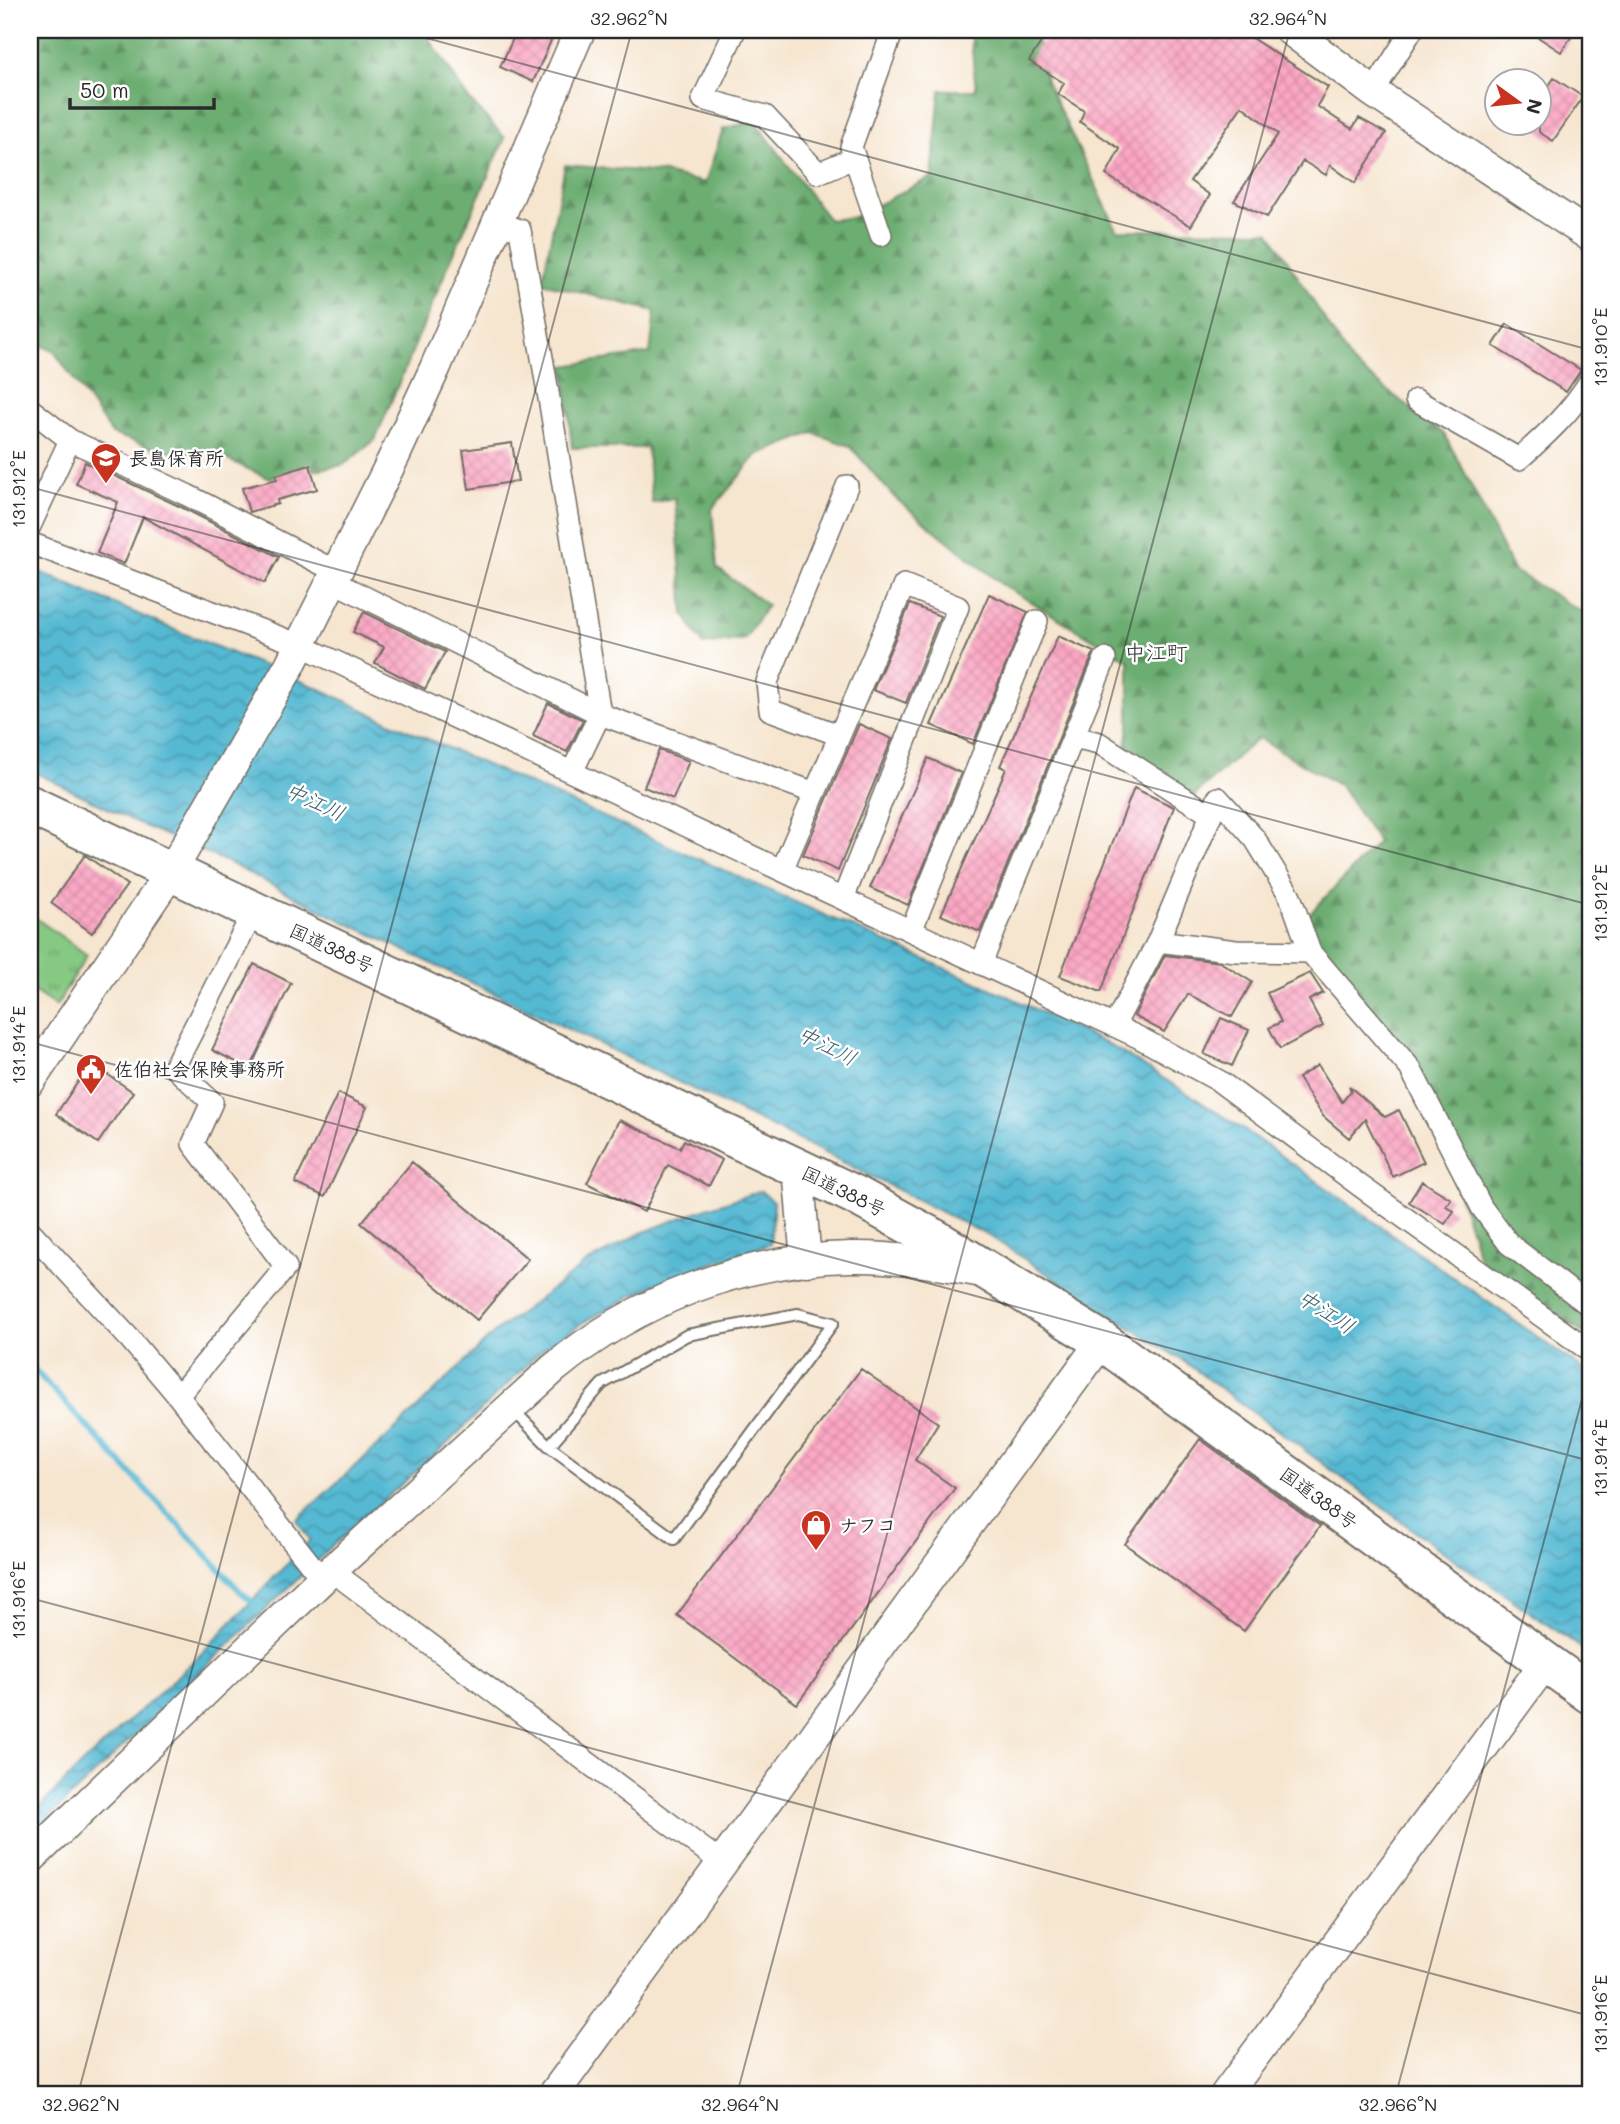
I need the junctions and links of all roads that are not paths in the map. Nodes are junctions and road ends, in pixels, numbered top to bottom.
1 (580, 30) edge
2 (735, 30) edge
3 (893, 30) edge
4 (1290, 30) edge
5 (1412, 30) edge
6 (1373, 92) junction
7 (854, 158) junction
8 (498, 223) junction
9 (881, 235) dead end
10 (1590, 236) edge
11 (1590, 381) edge
12 (1416, 400) dead end
13 (30, 410) edge
14 (70, 440) junction
15 (847, 485) dead end
16 (30, 526) edge
17 (30, 544) edge
18 (335, 577) junction
19 (1037, 621) dead end
20 (295, 655) junction
21 (1105, 659) dead end
22 (600, 714) junction
23 (839, 735) junction
24 (1074, 737) junction
25 (572, 772) junction
26 (815, 793) junction
27 (30, 805) edge
28 (1211, 815) junction
29 (175, 865) junction
30 (782, 870) junction
31 (843, 900) junction
32 (254, 911) junction
33 (911, 931) junction
34 (1158, 942) junction
35 (1310, 952) junction
36 (981, 964) junction
37 (1114, 1026) junction
38 (30, 1081) edge
39 (798, 1168) junction
40 (30, 1231) edge
41 (806, 1261) junction
42 (994, 1273) junction
43 (1590, 1306) edge
44 (1102, 1341) junction
45 (1590, 1351) edge
46 (178, 1396) junction
47 (511, 1408) junction
48 (549, 1446) junction
49 (322, 1573) junction
50 (1546, 1662) junction
51 (1590, 1694) edge
52 (30, 1859) edge
53 (722, 1863) junction
54 (554, 2094) edge
55 (1226, 2094) edge

1 - 8 street
2 - 7 street
3 - 7 street
4 - 6 street
5 - 6 street
6 - 10 street
7 - 9 street
8 - 18 street
8 - 22 street
11 - 12 street
13 - 14 street
14 - 16 street
14 - 18 street
15 - 23 street
17 - 20 street
18 - 20 street
18 - 22 street
19 - 33 street
20 - 25 street
20 - 29 street
21 - 24 street
22 - 25 street
22 - 26 street
23 - 26 street
23 - 31 street
24 - 28 street
24 - 36 street
25 - 30 street
26 - 30 street
27 - 29 highway, 国道388号
28 - 34 street
28 - 35 street
29 - 32 highway, 国道388号
29 - 38 street
30 - 31 street
31 - 33 street
32 - 39 highway, 国道388号
32 - 46 street
33 - 36 street
34 - 35 street
34 - 37 street
35 - 43 street
36 - 37 street
37 - 45 street
39 - 41 street
39 - 42 highway, 国道388号
40 - 46 street
41 - 42 street
41 - 47 street
42 - 44 highway, 国道388号
44 - 50 highway, 国道388号
44 - 53 street
46 - 49 street
47 - 48 lane
47 - 49 street
48 - 48 lane
49 - 52 street
49 - 53 street
50 - 51 highway, 国道388号
50 - 55 street
53 - 54 street

